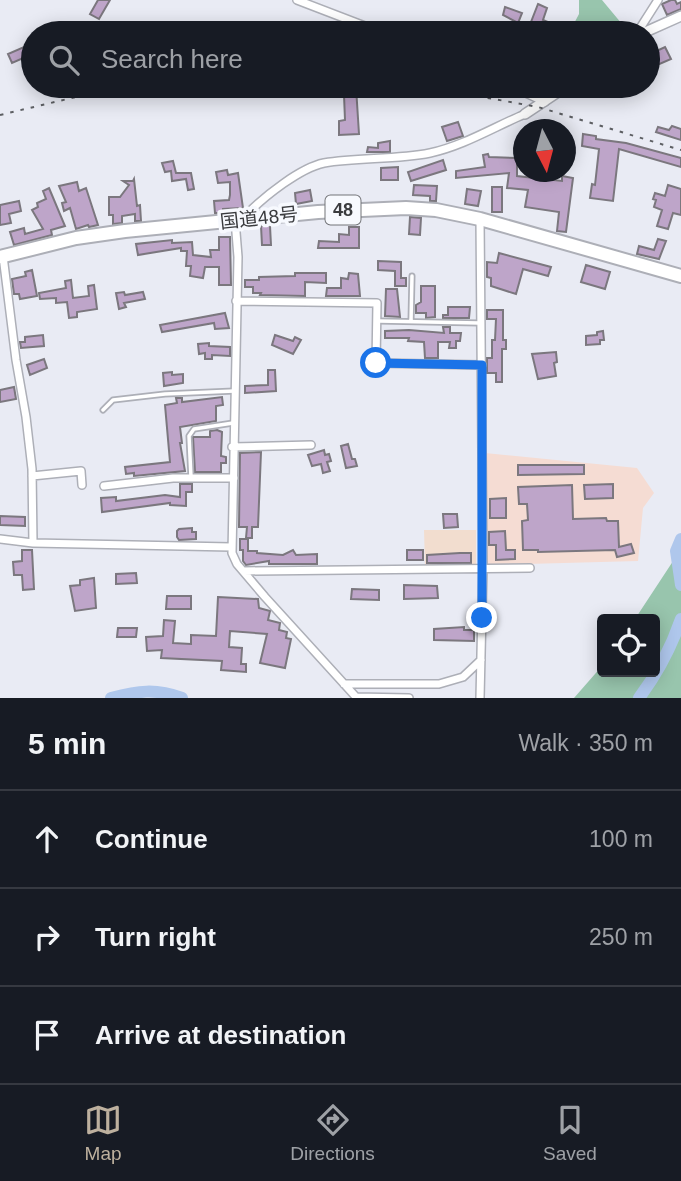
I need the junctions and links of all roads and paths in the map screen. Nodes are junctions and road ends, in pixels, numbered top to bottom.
1 (297, 0) edge
2 (657, 0) edge
3 (681, 16) edge
4 (352, 21) edge
5 (644, 21) edge
6 (660, 25) edge
7 (536, 98) edge
8 (550, 98) edge
9 (545, 102) junction
10 (524, 114) joint
11 (480, 219) junction
12 (242, 220) junction
13 (1, 257) edge
14 (412, 276) dead end
15 (681, 276) edge
16 (236, 301) junction
17 (376, 320) junction
18 (411, 321) junction
19 (482, 323) junction
20 (482, 365) junction
21 (234, 391) junction
22 (103, 410) dead end
23 (233, 423) junction
24 (311, 445) dead end
25 (233, 447) junction
26 (32, 476) junction
27 (191, 478) junction
28 (233, 478) junction
29 (82, 485) dead end
30 (104, 486) dead end
31 (0, 539) edge
32 (33, 543) junction
33 (231, 547) junction
34 (483, 568) junction
35 (530, 568) dead end
36 (244, 571) junction
37 (481, 660) junction
38 (344, 684) junction
39 (356, 697) edge
40 (409, 698) edge
41 (480, 698) edge

1 - 4 street
2 - 5 street
3 - 6 street
7 - 9 street
8 - 9 street
9 - 10 street
10 - 12 street
11 - 12 highway, 国道48号 / 48
11 - 15 highway, 国道48号 / 48
11 - 19 street
12 - 13 highway, 国道48号 / 48
12 - 16 street
13 - 26 street
14 - 18 lane
16 - 17 street
16 - 21 street
17 - 18 lane
17 - 20 street
18 - 19 lane
19 - 20 street
20 - 34 street
21 - 22 lane
21 - 23 street
23 - 25 street
23 - 27 lane
24 - 25 street
25 - 28 street
26 - 29 street
26 - 32 street
27 - 28 street
27 - 30 street
28 - 33 street
31 - 32 street
32 - 33 street
33 - 36 street
34 - 35 street
34 - 36 street
34 - 37 street
36 - 38 street
37 - 38 street
37 - 41 street
38 - 39 street
39 - 40 street

